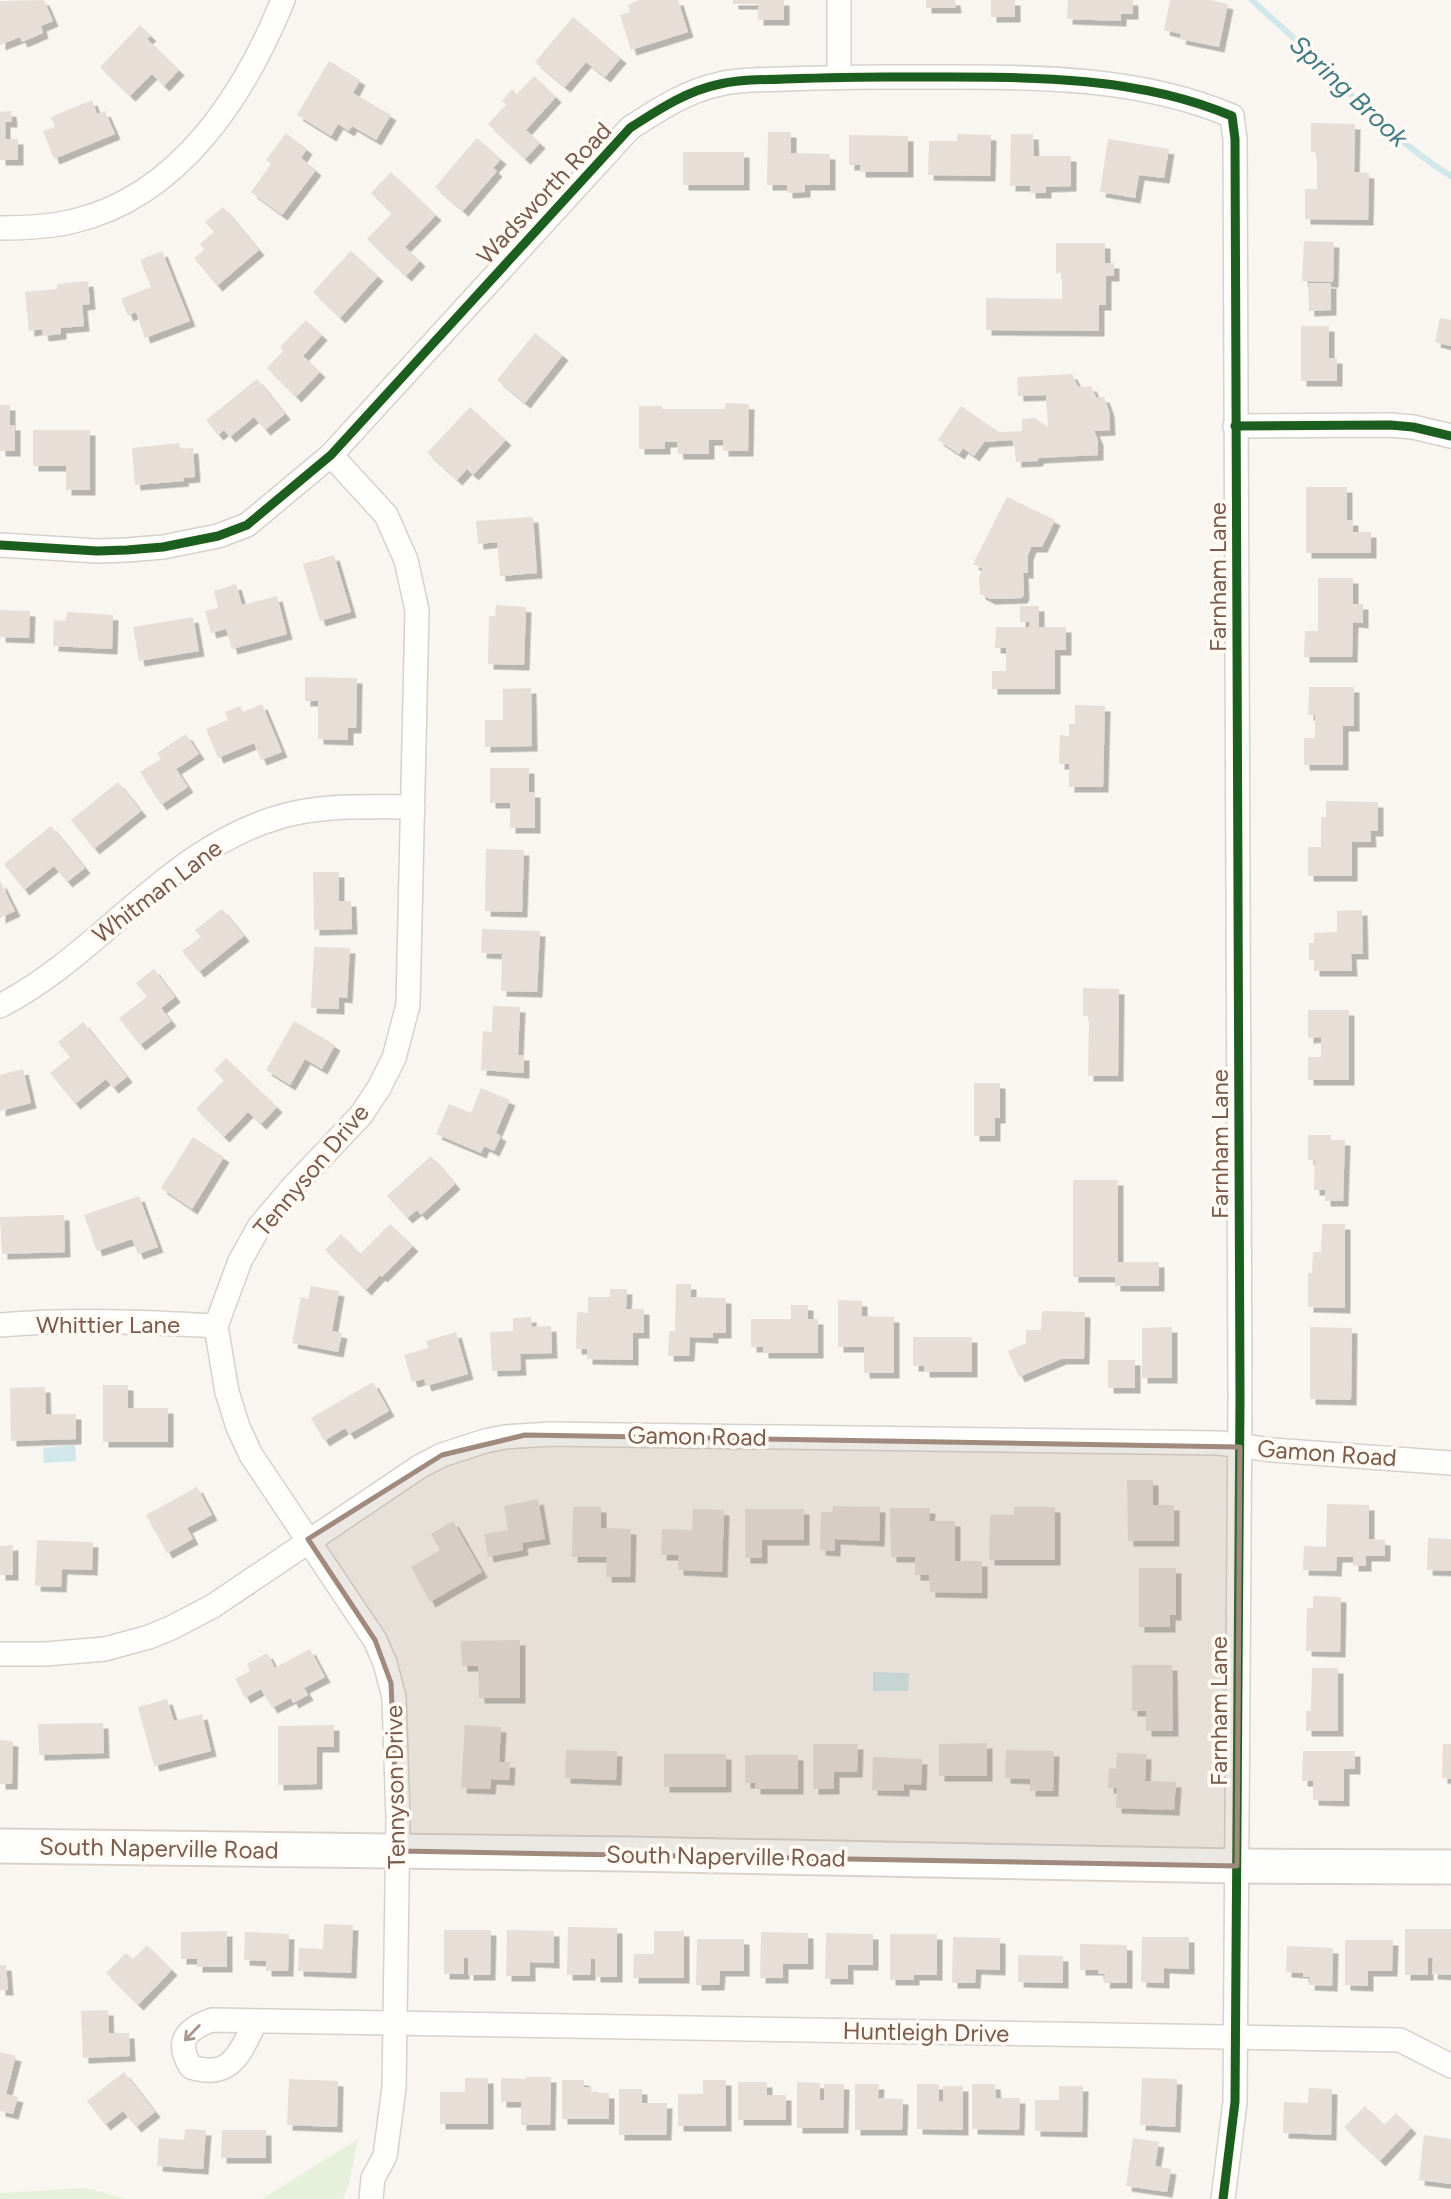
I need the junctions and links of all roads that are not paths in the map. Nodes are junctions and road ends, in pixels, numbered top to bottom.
1 (283, 0) edge
2 (839, 0) edge
3 (839, 77) junction
4 (1207, 105) joint
5 (0, 228) edge
6 (1235, 426) junction
7 (1451, 436) edge
8 (331, 455) junction
9 (0, 545) edge
10 (413, 807) junction
11 (0, 1006) edge
12 (0, 1325) edge
13 (216, 1326) junction
14 (1240, 1447) junction
15 (1451, 1462) edge
16 (309, 1539) junction
17 (0, 1654) edge
18 (0, 1846) edge
19 (398, 1851) junction
20 (1237, 1866) junction
21 (1451, 1867) edge
22 (256, 2021) dead end
23 (394, 2023) junction
24 (1236, 2037) junction
25 (1451, 2066) edge
26 (371, 2199) edge
27 (1223, 2199) edge

1 - 5 street
2 - 3 street
3 - 4 street, Wadsworth Road
3 - 8 street, Wadsworth Road
4 - 6 street, Farnham Lane
6 - 7 street
6 - 14 street, Farnham Lane
8 - 9 street, Wadsworth Road
8 - 10 street, Tennyson Drive
10 - 11 street, Whitman Lane
10 - 13 street, Tennyson Drive
12 - 13 street, Whittier Lane
13 - 16 street, Tennyson Drive
14 - 15 street, Gamon Road
14 - 16 street, Gamon Road
14 - 20 street, Farnham Lane
16 - 17 street, Gamon Road
16 - 19 street, Tennyson Drive
18 - 19 main road, South Naperville Road
19 - 20 main road, South Naperville Road
19 - 23 street, Tennyson Drive
20 - 21 main road, South Naperville Road
20 - 24 street, Farnham Lane
22 - 23 street, Huntleigh Drive
23 - 24 street, Huntleigh Drive
23 - 26 street, Tennyson Drive
24 - 25 street, Huntleigh Drive
24 - 27 street, Farnham Lane

